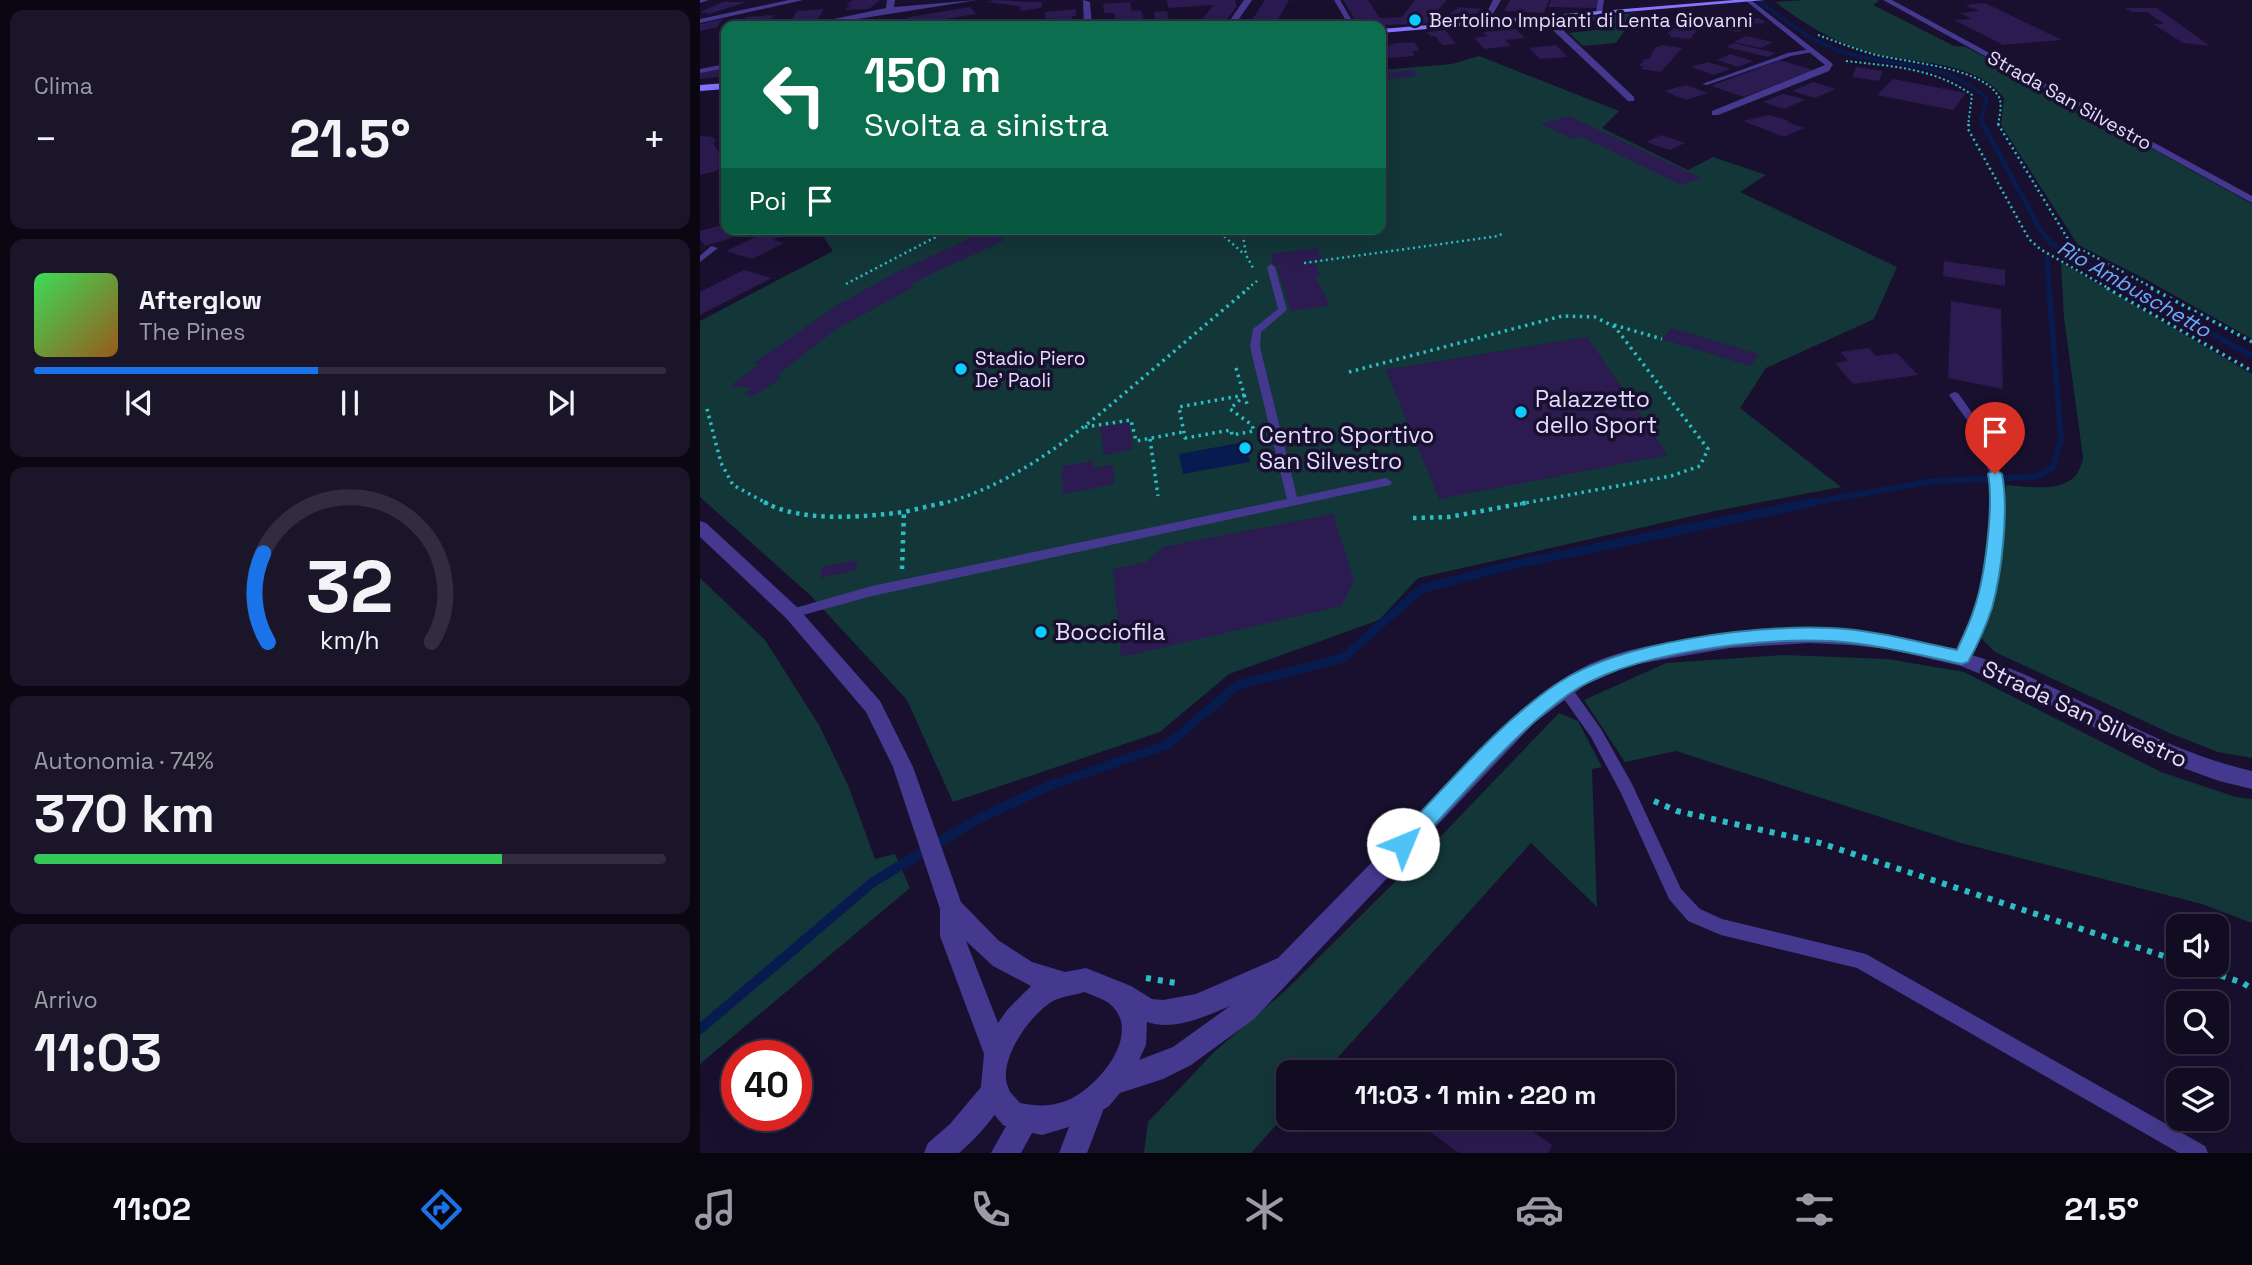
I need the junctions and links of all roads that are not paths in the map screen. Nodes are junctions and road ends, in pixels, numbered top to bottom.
1 (799, 0) edge
2 (891, 0) edge
3 (974, 0) edge
4 (1248, 0) edge
5 (1337, 0) edge
6 (1497, 0) edge
7 (1601, 0) edge
8 (1761, 0) edge
9 (1887, 0) edge
10 (1748, 1) edge
11 (1086, 2) dead end
12 (1599, 13) junction
13 (888, 14) junction
14 (1545, 17) junction
15 (700, 21) edge
16 (834, 21) edge
17 (1088, 21) edge
18 (1233, 21) edge
19 (1349, 21) edge
20 (1484, 22) junction
21 (1386, 31) edge
22 (1811, 51) junction
23 (721, 67) edge
24 (700, 71) edge
25 (1705, 83) dead end
26 (721, 86) edge
27 (700, 88) edge
28 (1630, 99) dead end
29 (1715, 113) dead end
30 (2252, 200) edge
31 (714, 248) dead end
32 (700, 260) edge
33 (1271, 267) dead end
34 (1954, 395) dead end
35 (1386, 482) dead end
36 (1293, 502) junction
37 (700, 527) edge
38 (792, 613) junction
39 (1962, 657) junction
40 (1564, 688) junction
41 (2252, 780) edge
42 (953, 909) junction
43 (1286, 965) junction
44 (1065, 984) junction
45 (1121, 994) junction
46 (997, 1053) junction
47 (1120, 1080) junction
48 (996, 1089) junction
49 (1088, 1111) junction
50 (1024, 1122) junction
51 (938, 1153) edge
52 (1005, 1153) edge
53 (1073, 1153) edge
54 (2198, 1153) edge

1 - 15 street
2 - 13 street
3 - 13 street
4 - 18 street
5 - 19 lane
6 - 20 street
7 - 12 lane
8 - 10 main road
9 - 30 street, Strada San Silvestro
10 - 12 main road
10 - 22 street
11 - 17 street
12 - 14 main road
13 - 16 street
14 - 20 main road
14 - 28 street
20 - 21 main road
22 - 25 lane
22 - 29 street
23 - 24 lane
26 - 27 main road
31 - 32 lane
33 - 36 lane
34 - 39 lane
35 - 36 lane
36 - 38 lane
37 - 38 street
38 - 42 street
39 - 40 street, Strada San Silvestro
39 - 41 street, Strada San Silvestro
40 - 43 street, Strada San Silvestro
40 - 54 lane
42 - 44 street
42 - 46 street
43 - 45 street, Strada San Silvestro
43 - 47 street, Strada San Silvestro
44 - 45 street
44 - 46 street
45 - 47 street
46 - 48 street
47 - 49 street
48 - 50 street
48 - 51 street
49 - 50 street
49 - 53 street
50 - 52 street

